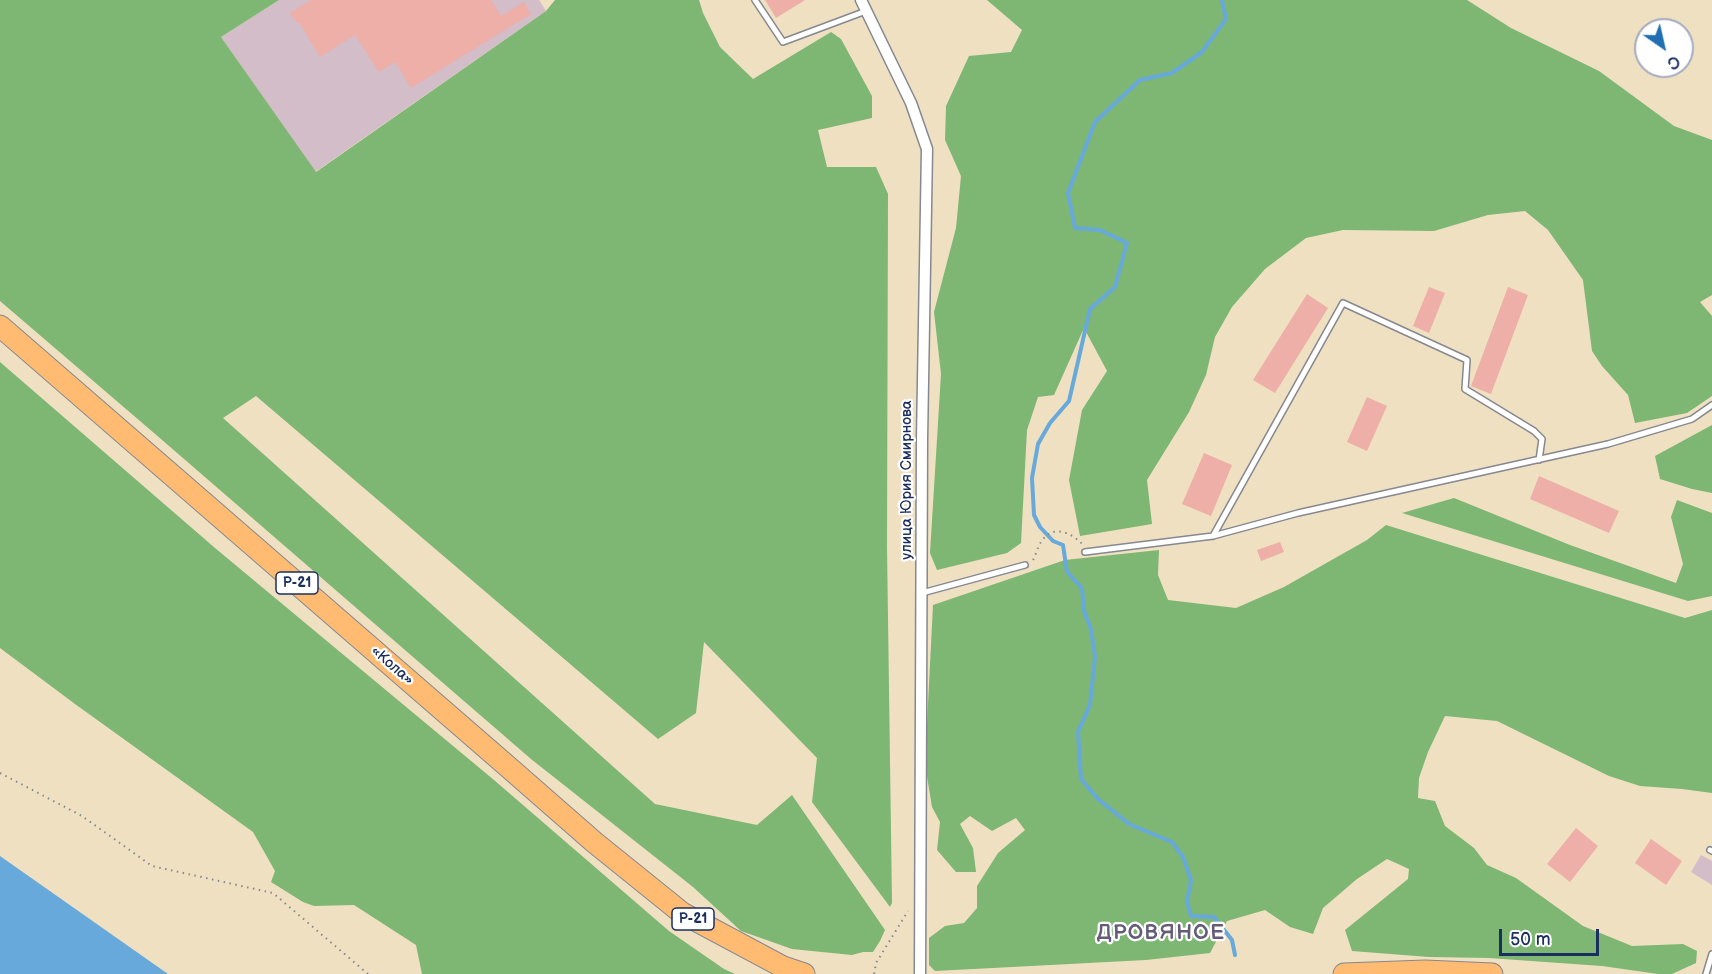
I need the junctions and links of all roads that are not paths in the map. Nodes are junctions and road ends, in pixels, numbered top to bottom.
1 (755, 0) edge
2 (861, 0) edge
3 (867, 11) junction
4 (0, 326) edge
5 (1712, 405) edge
6 (1539, 460) junction
7 (1213, 536) junction
8 (1085, 552) road end
9 (1025, 565) road end
10 (922, 593) junction
11 (1712, 954) edge
12 (804, 974) edge
13 (920, 974) edge
14 (1344, 974) edge
15 (1492, 974) edge
16 (1706, 974) edge

1 - 3 lane
2 - 3 street, улица Юрия Смирнова
3 - 10 street, улица Юрия Смирнова
4 - 12 highway, «Кола» / Р-21
5 - 6 lane
6 - 7 lane
6 - 7 lane
7 - 8 lane
9 - 10 lane
10 - 13 street, улица Юрия Смирнова
11 - 16 lane
14 - 15 highway

